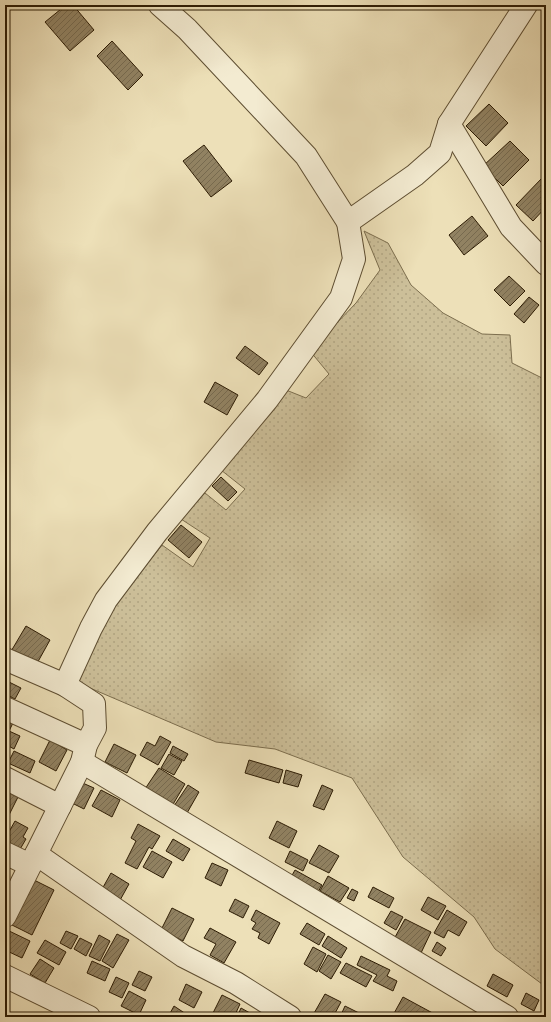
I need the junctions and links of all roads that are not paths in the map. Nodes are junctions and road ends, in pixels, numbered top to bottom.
1 (160, 5) edge
2 (526, 5) edge
3 (449, 124) junction
4 (348, 222) junction
5 (546, 264) edge
6 (5, 659) edge
7 (65, 685) junction
8 (5, 708) edge
9 (84, 754) junction
10 (5, 778) edge
11 (60, 806) junction
12 (5, 853) edge
13 (33, 860) junction
14 (5, 916) edge
15 (5, 976) edge
16 (89, 1017) edge
17 (290, 1017) edge
18 (507, 1017) edge

1 - 4 street
2 - 3 street
3 - 4 street
3 - 5 street
4 - 7 street
6 - 7 street
7 - 9 street
8 - 9 street
9 - 11 street
9 - 18 street
10 - 11 street
11 - 13 street
12 - 13 street
13 - 14 street
13 - 17 street
15 - 16 street

